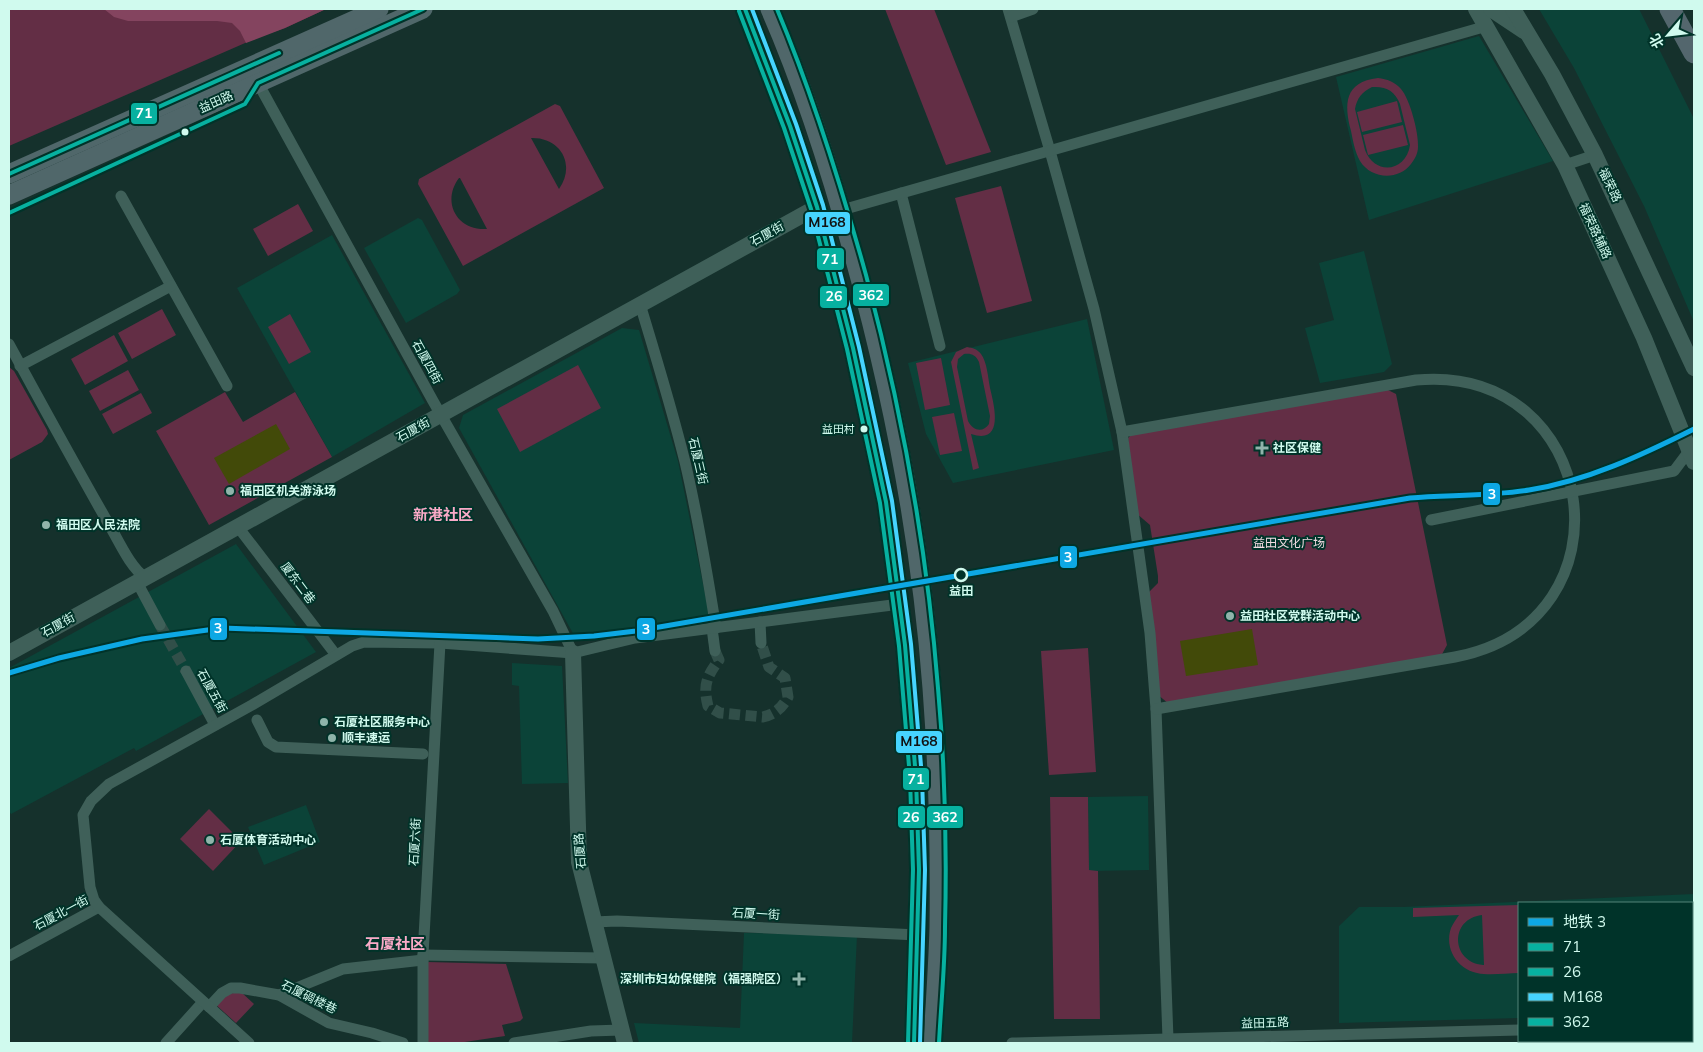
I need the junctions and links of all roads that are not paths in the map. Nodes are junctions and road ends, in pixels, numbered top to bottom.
1 (379, 9) edge
2 (423, 9) edge
3 (745, 9) edge
4 (770, 9) edge
5 (1033, 9) edge
6 (1476, 9) edge
7 (1491, 9) edge
8 (1513, 9) edge
9 (1526, 9) edge
10 (1670, 9) edge
11 (1009, 13) edge
12 (1487, 26) junction
13 (1528, 33) junction
14 (1694, 53) edge
15 (258, 83) junction
16 (1050, 151) junction
17 (1595, 154) junction
18 (1565, 165) junction
19 (9, 174) edge
20 (901, 193) junction
21 (9, 195) edge
22 (121, 196) dead end
23 (817, 207) junction
24 (842, 210) junction
25 (171, 286) junction
26 (640, 304) junction
27 (1694, 341) edge
28 (9, 344) edge
29 (940, 346) dead end
30 (20, 366) junction
31 (1694, 368) edge
32 (227, 386) dead end
33 (441, 414) junction
34 (1122, 432) junction
35 (1693, 452) edge
36 (1572, 491) junction
37 (1431, 520) dead end
38 (238, 527) junction
39 (141, 580) junction
40 (900, 604) junction
41 (760, 622) junction
42 (160, 625) tunnel mouth
43 (714, 628) junction
44 (440, 643) junction
45 (761, 643) tunnel mouth
46 (715, 650) tunnel mouth
47 (9, 653) edge
48 (573, 653) junction
49 (336, 656) junction
50 (186, 671) tunnel mouth
51 (1156, 709) junction
52 (257, 720) dead end
53 (215, 725) junction
54 (423, 754) dead end
55 (99, 908) junction
56 (594, 922) junction
57 (918, 935) junction
58 (9, 956) edge
59 (423, 958) junction
60 (603, 958) junction
61 (279, 995) junction
62 (206, 1004) junction
63 (1518, 1030) edge
64 (623, 1037) edge
65 (1393, 1038) edge
66 (1168, 1039) junction
67 (166, 1043) edge
68 (249, 1043) edge
69 (403, 1043) edge
70 (423, 1043) edge
71 (514, 1043) edge
72 (914, 1043) edge
73 (933, 1043) edge
74 (1012, 1043) edge

1 - 19 main road, 益田路
2 - 15 main road, 益田路
3 - 23 main road
4 - 24 main road
5 - 11 street
6 - 12 street, 福荣路辅路
7 - 13 street
8 - 13 street, 福荣路
9 - 27 street, 福荣路
10 - 14 highway
11 - 16 street
12 - 16 street
12 - 18 street, 福荣路辅路
13 - 17 street, 福荣路
15 - 21 main road, 益田路
15 - 33 street, 石厦四街
16 - 20 street
16 - 34 street
17 - 18 street
17 - 31 street, 福荣路
18 - 35 street, 福荣路辅路
20 - 24 street
20 - 29 street
22 - 25 street
23 - 26 street, 石厦街
23 - 40 main road
24 - 73 main road
25 - 30 street
25 - 32 street
26 - 33 street, 石厦街
26 - 43 street, 石厦三街
28 - 30 street
30 - 39 street
33 - 38 street, 石厦街
33 - 48 street, 石厦四街
34 - 36 street
34 - 51 street
35 - 36 street
36 - 37 street
36 - 51 street
38 - 39 street, 石厦街
38 - 49 street, 厦东二巷
39 - 42 street
39 - 47 street, 石厦街
40 - 41 street
40 - 57 main road
41 - 43 street
41 - 45 street
43 - 46 street, 石厦三街
43 - 48 street
44 - 48 street
44 - 49 street
44 - 59 street, 石厦六街
48 - 56 street, 石厦路
49 - 53 street
50 - 53 street, 石厦五街
51 - 66 street
52 - 54 street
53 - 55 street
55 - 58 street, 石厦北一街
55 - 62 street
56 - 57 street, 石厦一街
56 - 60 street, 石厦路
57 - 72 main road
59 - 60 street
59 - 61 street
59 - 70 street, 石厦六街
60 - 64 street, 石厦路
61 - 62 street, 石厦碉楼巷
61 - 69 street, 石厦碉楼巷
62 - 67 street, 石厦碉楼巷
62 - 68 street
63 - 65 street, 益田五路
64 - 71 street
65 - 66 street, 益田五路
66 - 74 street, 益田五路

